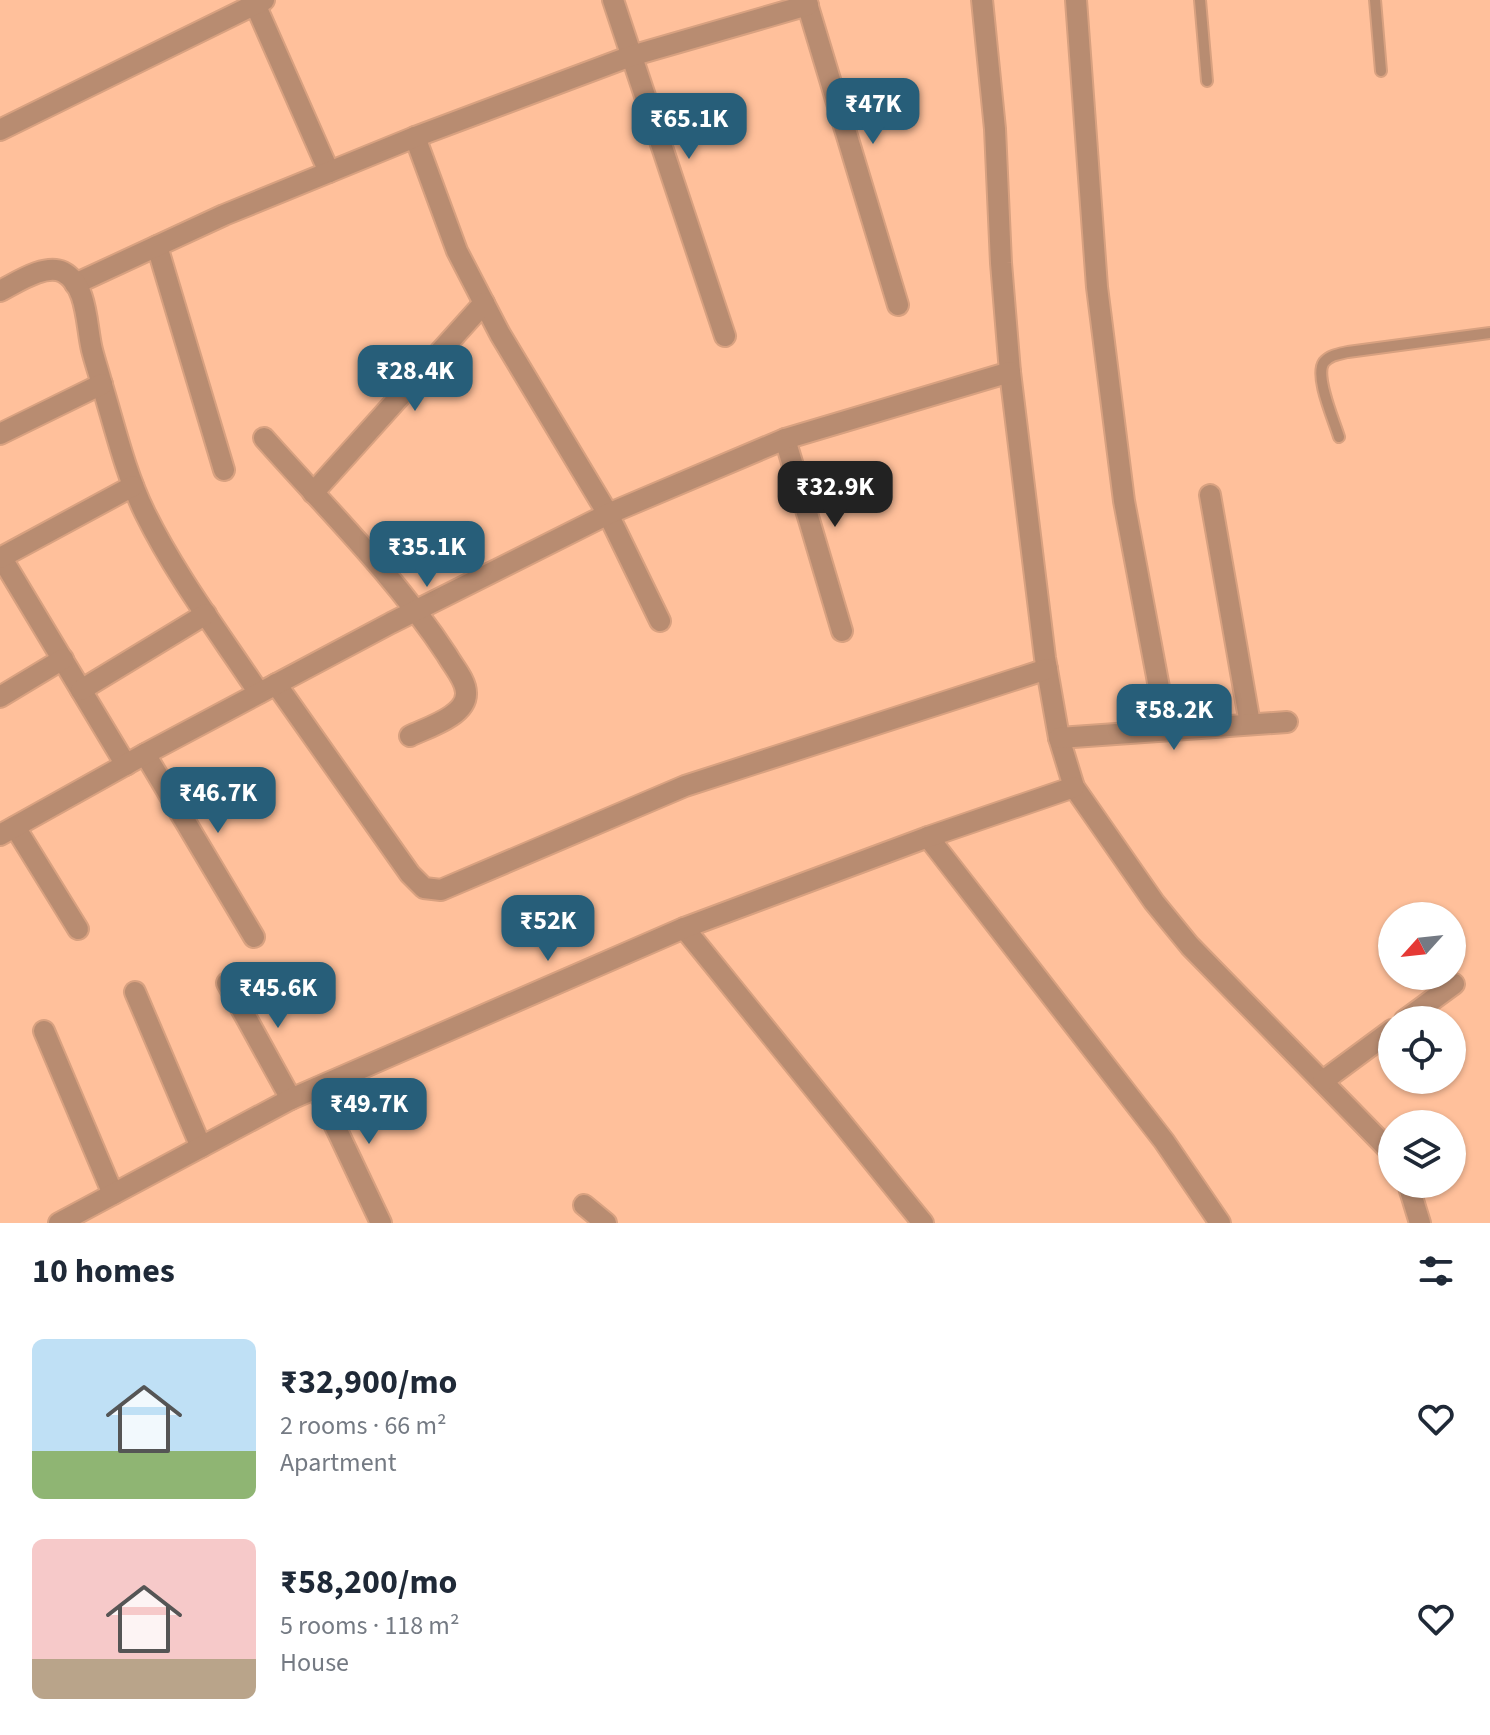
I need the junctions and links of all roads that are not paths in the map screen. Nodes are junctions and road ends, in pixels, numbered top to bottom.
1 (613, 0) edge
2 (982, 0) edge
3 (1076, 0) edge
4 (1200, 0) edge
5 (1375, 0) edge
6 (260, 2) edge
7 (807, 3) edge
8 (631, 56) junction
9 (1381, 71) dead end
10 (1207, 81) dead end
11 (0, 130) edge
12 (415, 137) junction
13 (329, 172) junction
14 (157, 246) junction
15 (75, 284) junction
16 (0, 291) edge
17 (484, 303) junction
18 (898, 305) dead end
19 (1490, 333) edge
20 (725, 336) dead end
21 (1010, 372) junction
22 (102, 384) junction
23 (0, 434) edge
24 (1339, 437) dead end
25 (264, 438) dead end
26 (785, 439) junction
27 (224, 470) dead end
28 (133, 486) junction
29 (313, 493) junction
30 (1210, 495) dead end
31 (608, 514) junction
32 (1, 557) edge
33 (417, 610) junction
34 (206, 614) junction
35 (660, 621) dead end
36 (842, 631) dead end
37 (63, 659) junction
38 (1047, 669) junction
39 (268, 689) junction
40 (81, 690) junction
41 (0, 697) edge
42 (1287, 722) dead end
43 (1250, 724) junction
44 (1167, 730) junction
45 (410, 736) dead end
46 (1059, 738) junction
47 (145, 754) junction
48 (126, 765) junction
49 (1074, 787) junction
50 (7, 831) edge
51 (928, 837) junction
52 (684, 928) junction
53 (78, 929) dead end
54 (254, 937) dead end
55 (227, 983) dead end
56 (1446, 990) edge
57 (135, 992) dead end
58 (1424, 1006) edge
59 (44, 1031) dead end
60 (1378, 1040) edge
61 (1323, 1081) junction
62 (317, 1088) junction
63 (291, 1099) junction
64 (1378, 1138) edge
65 (201, 1147) junction
66 (113, 1194) junction
67 (1412, 1198) edge
68 (584, 1205) dead end
69 (59, 1223) edge
70 (381, 1223) edge
71 (606, 1223) edge
72 (923, 1223) edge
73 (1220, 1223) edge
74 (1420, 1223) edge

1 - 8 street
2 - 21 street
3 - 44 street
4 - 10 lane
5 - 9 lane
6 - 11 street
6 - 13 street
7 - 8 street
7 - 18 street
8 - 12 street
8 - 20 street
12 - 13 street
12 - 17 street
13 - 14 street
14 - 15 street
14 - 27 street
15 - 16 street
15 - 22 street
17 - 29 street
17 - 31 street
19 - 24 lane
21 - 26 street
21 - 38 street
22 - 23 street
22 - 28 street
25 - 29 street
26 - 31 street
26 - 36 street
28 - 32 street
28 - 34 street
29 - 33 street
30 - 43 street
31 - 33 street
31 - 35 street
32 - 37 street
33 - 39 street
33 - 45 street
34 - 39 street
34 - 40 street
37 - 40 street
37 - 41 street
38 - 39 street
38 - 46 street
39 - 47 street
40 - 48 street
42 - 43 street
43 - 44 street
44 - 46 street
46 - 49 street
47 - 48 street
47 - 54 street
48 - 50 street
49 - 51 street
49 - 61 street
50 - 53 street
51 - 52 street
51 - 73 street
52 - 62 street
52 - 72 street
55 - 63 street
56 - 58 street
57 - 65 street
59 - 66 street
60 - 61 street
61 - 64 street
62 - 63 street
62 - 70 street
63 - 65 street
65 - 66 street
66 - 69 street
67 - 74 street
68 - 71 street

